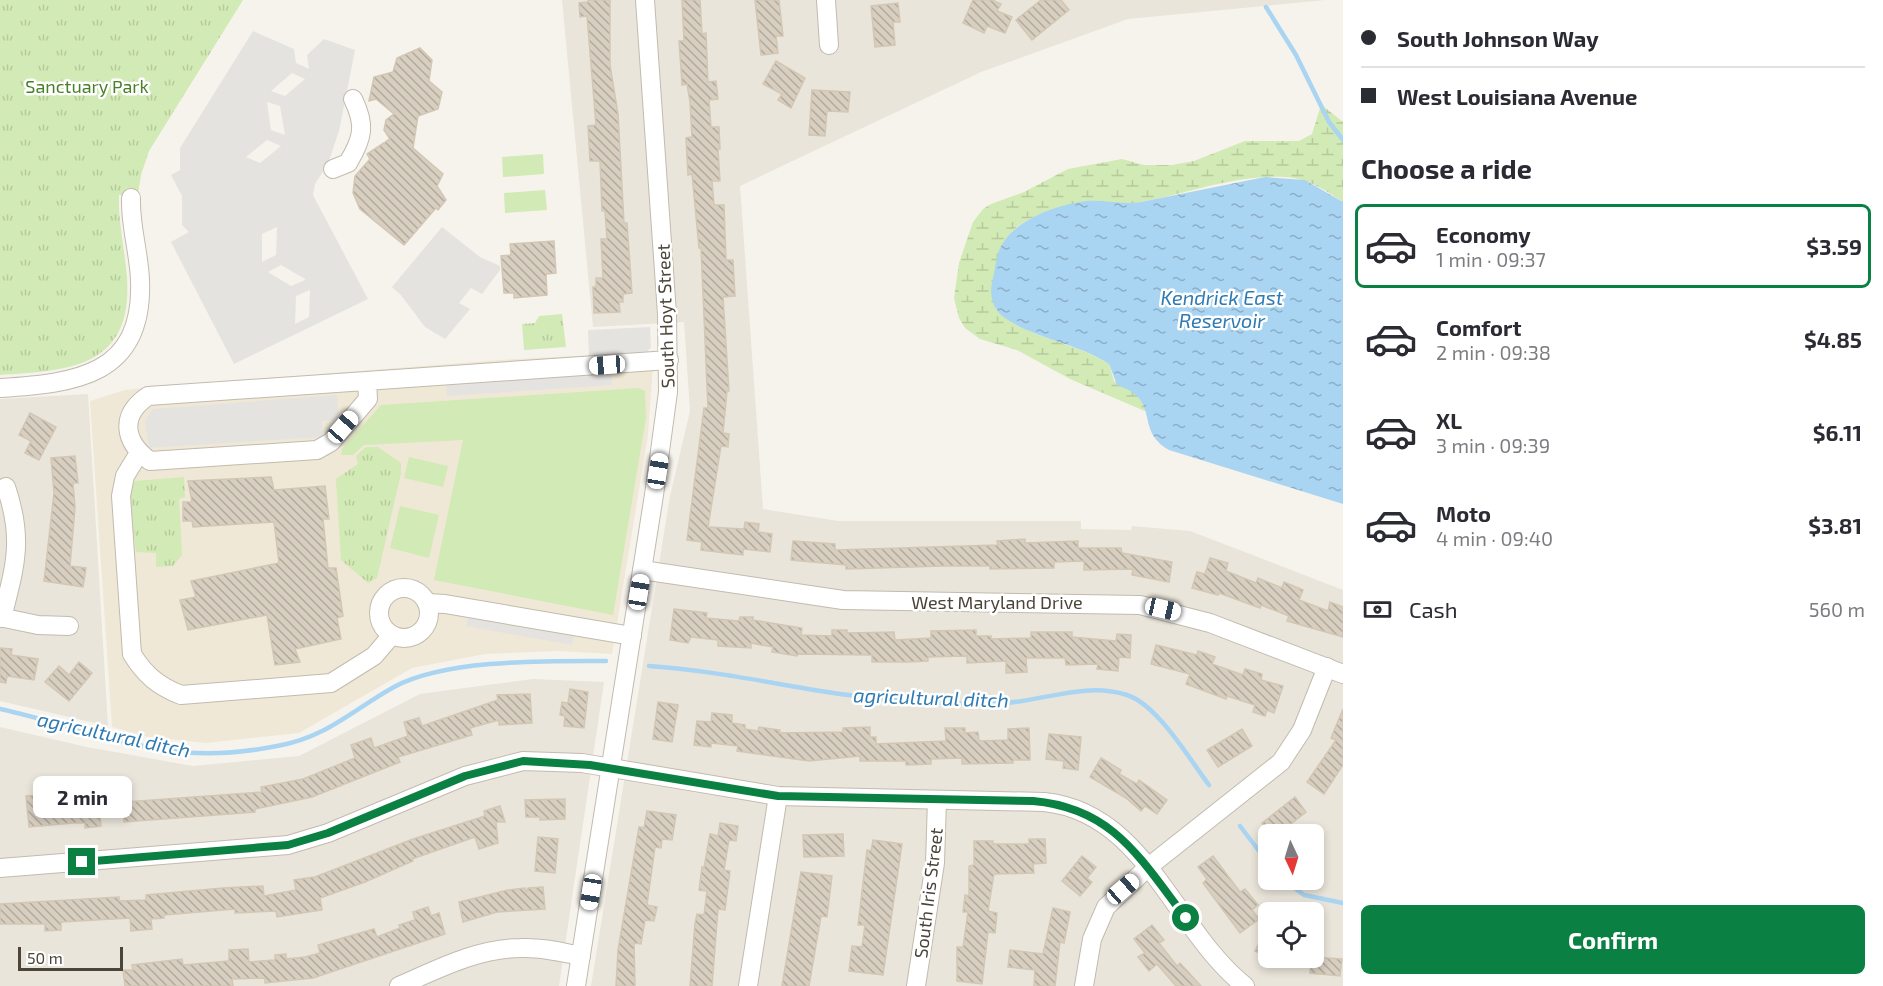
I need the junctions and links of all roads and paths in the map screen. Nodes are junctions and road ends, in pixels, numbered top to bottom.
1 (645, 0) edge
2 (825, 0) edge
3 (829, 45) dead end
4 (353, 99) dead end
5 (333, 169) dead end
6 (131, 198) dead end
7 (669, 360) junction
8 (367, 381) junction
9 (0, 388) edge
10 (139, 453) junction
11 (6, 487) dead end
12 (642, 570) junction
13 (427, 603) junction
14 (1, 618) edge
15 (69, 626) dead end
16 (392, 634) junction
17 (632, 636) junction
18 (1335, 670) edge
19 (610, 768) junction
20 (778, 796) junction
21 (937, 800) junction
22 (0, 868) edge
23 (1147, 868) junction
24 (581, 956) junction
25 (399, 986) edge
26 (576, 986) edge
27 (748, 986) edge
28 (916, 986) edge
29 (1084, 986) edge
30 (1245, 986) edge

1 - 7 street, South Hoyt Street
2 - 3 street
4 - 5 street
6 - 9 street
7 - 8 street
7 - 12 street, South Hoyt Street
8 - 10 street
8 - 10 street
10 - 16 street
11 - 14 street
12 - 17 street, South Hoyt Street
12 - 18 street, West Maryland Drive
13 - 16 street
13 - 16 street
13 - 17 street
14 - 15 street
17 - 19 street, South Hoyt Street
18 - 23 street
19 - 20 street
19 - 22 street
19 - 24 street, South Hoyt Street
20 - 21 street
20 - 27 street
21 - 23 street
21 - 28 street, South Iris Street
23 - 29 street
23 - 30 street
24 - 25 street
24 - 26 street, South Hoyt Street

